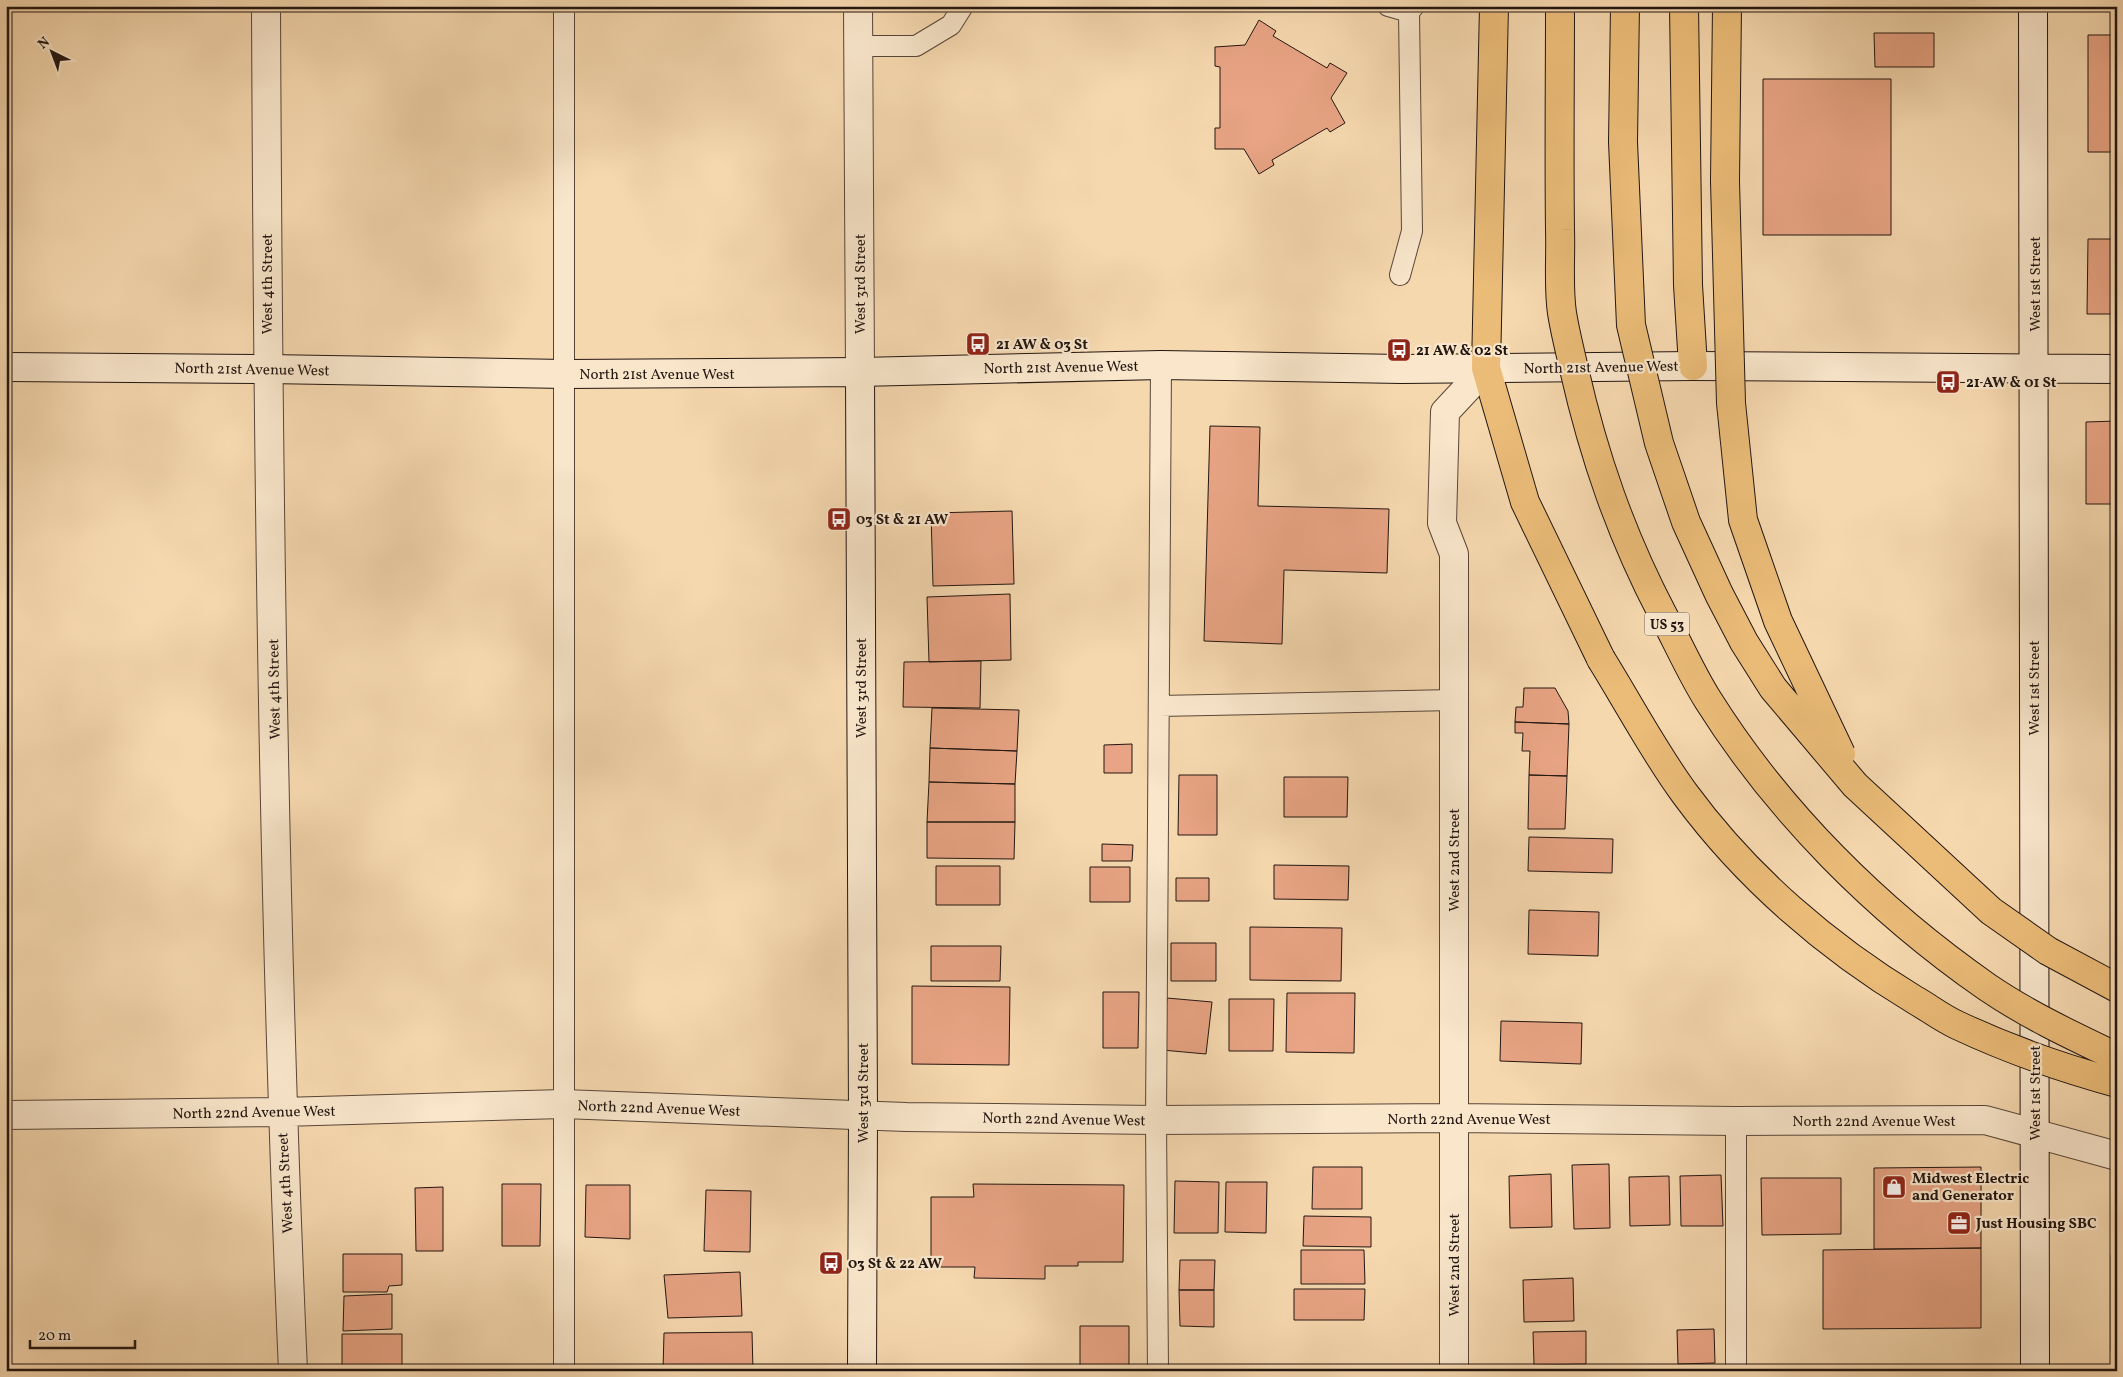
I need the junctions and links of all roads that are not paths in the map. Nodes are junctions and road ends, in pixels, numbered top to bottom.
1 (266, 6) edge
2 (564, 6) edge
3 (858, 6) edge
4 (963, 6) edge
5 (1388, 6) edge
6 (1494, 6) edge
7 (1560, 6) edge
8 (1625, 6) edge
9 (1684, 6) edge
10 (1727, 6) edge
11 (2033, 6) edge
12 (1412, 9) edge
13 (858, 46) junction
14 (1400, 275) dead end
15 (1161, 365) junction
16 (1693, 366) junction
17 (6, 367) edge
18 (267, 368) junction
19 (1486, 368) junction
20 (2035, 369) junction
21 (2117, 369) edge
22 (860, 372) junction
23 (565, 374) junction
24 (1454, 700) junction
25 (1158, 706) junction
26 (1855, 785) junction
27 (2117, 988) edge
28 (2117, 1056) edge
29 (2117, 1083) edge
30 (563, 1104) junction
31 (282, 1112) junction
32 (6, 1115) edge
33 (863, 1116) junction
34 (1453, 1118) junction
35 (1156, 1120) junction
36 (1736, 1121) junction
37 (2036, 1134) junction
38 (2117, 1156) edge
39 (294, 1371) edge
40 (564, 1371) edge
41 (862, 1371) edge
42 (1158, 1371) edge
43 (1454, 1371) edge
44 (1736, 1371) edge
45 (2035, 1371) edge

1 - 18 street, West 4th Street
2 - 23 lane
3 - 13 street, West 3rd Street
4 - 13 lane
5 - 12 lane
6 - 19 highway
7 - 28 highway, US 53, bridge
8 - 26 highway, bridge
9 - 16 highway
10 - 26 highway, bridge
11 - 20 street, West 1st Street
12 - 14 lane
13 - 22 street, West 3rd Street
15 - 19 street, North 21st Avenue West
15 - 22 street, North 21st Avenue West
15 - 25 lane
16 - 19 street, North 21st Avenue West
16 - 20 street, North 21st Avenue West
17 - 18 street, North 21st Avenue West
18 - 23 street, North 21st Avenue West
18 - 31 street, West 4th Street
19 - 24 street, West 2nd Street
19 - 29 highway, bridge
20 - 21 street, North 21st Avenue West
20 - 37 street, West 1st Street
22 - 23 street, North 21st Avenue West
22 - 33 street, West 3rd Street
23 - 30 lane
24 - 25 lane
24 - 34 street, West 2nd Street
25 - 35 lane
26 - 27 highway, bridge
30 - 31 street, North 22nd Avenue West
30 - 33 street, North 22nd Avenue West
30 - 40 lane
31 - 32 street, North 22nd Avenue West
31 - 39 street, West 4th Street
33 - 35 street, North 22nd Avenue West
33 - 41 street, West 3rd Street
34 - 35 street, North 22nd Avenue West
34 - 36 street, North 22nd Avenue West
34 - 43 street, West 2nd Street
35 - 42 lane
36 - 37 street, North 22nd Avenue West
36 - 44 lane
37 - 38 street, North 22nd Avenue West
37 - 45 street, West 1st Street

